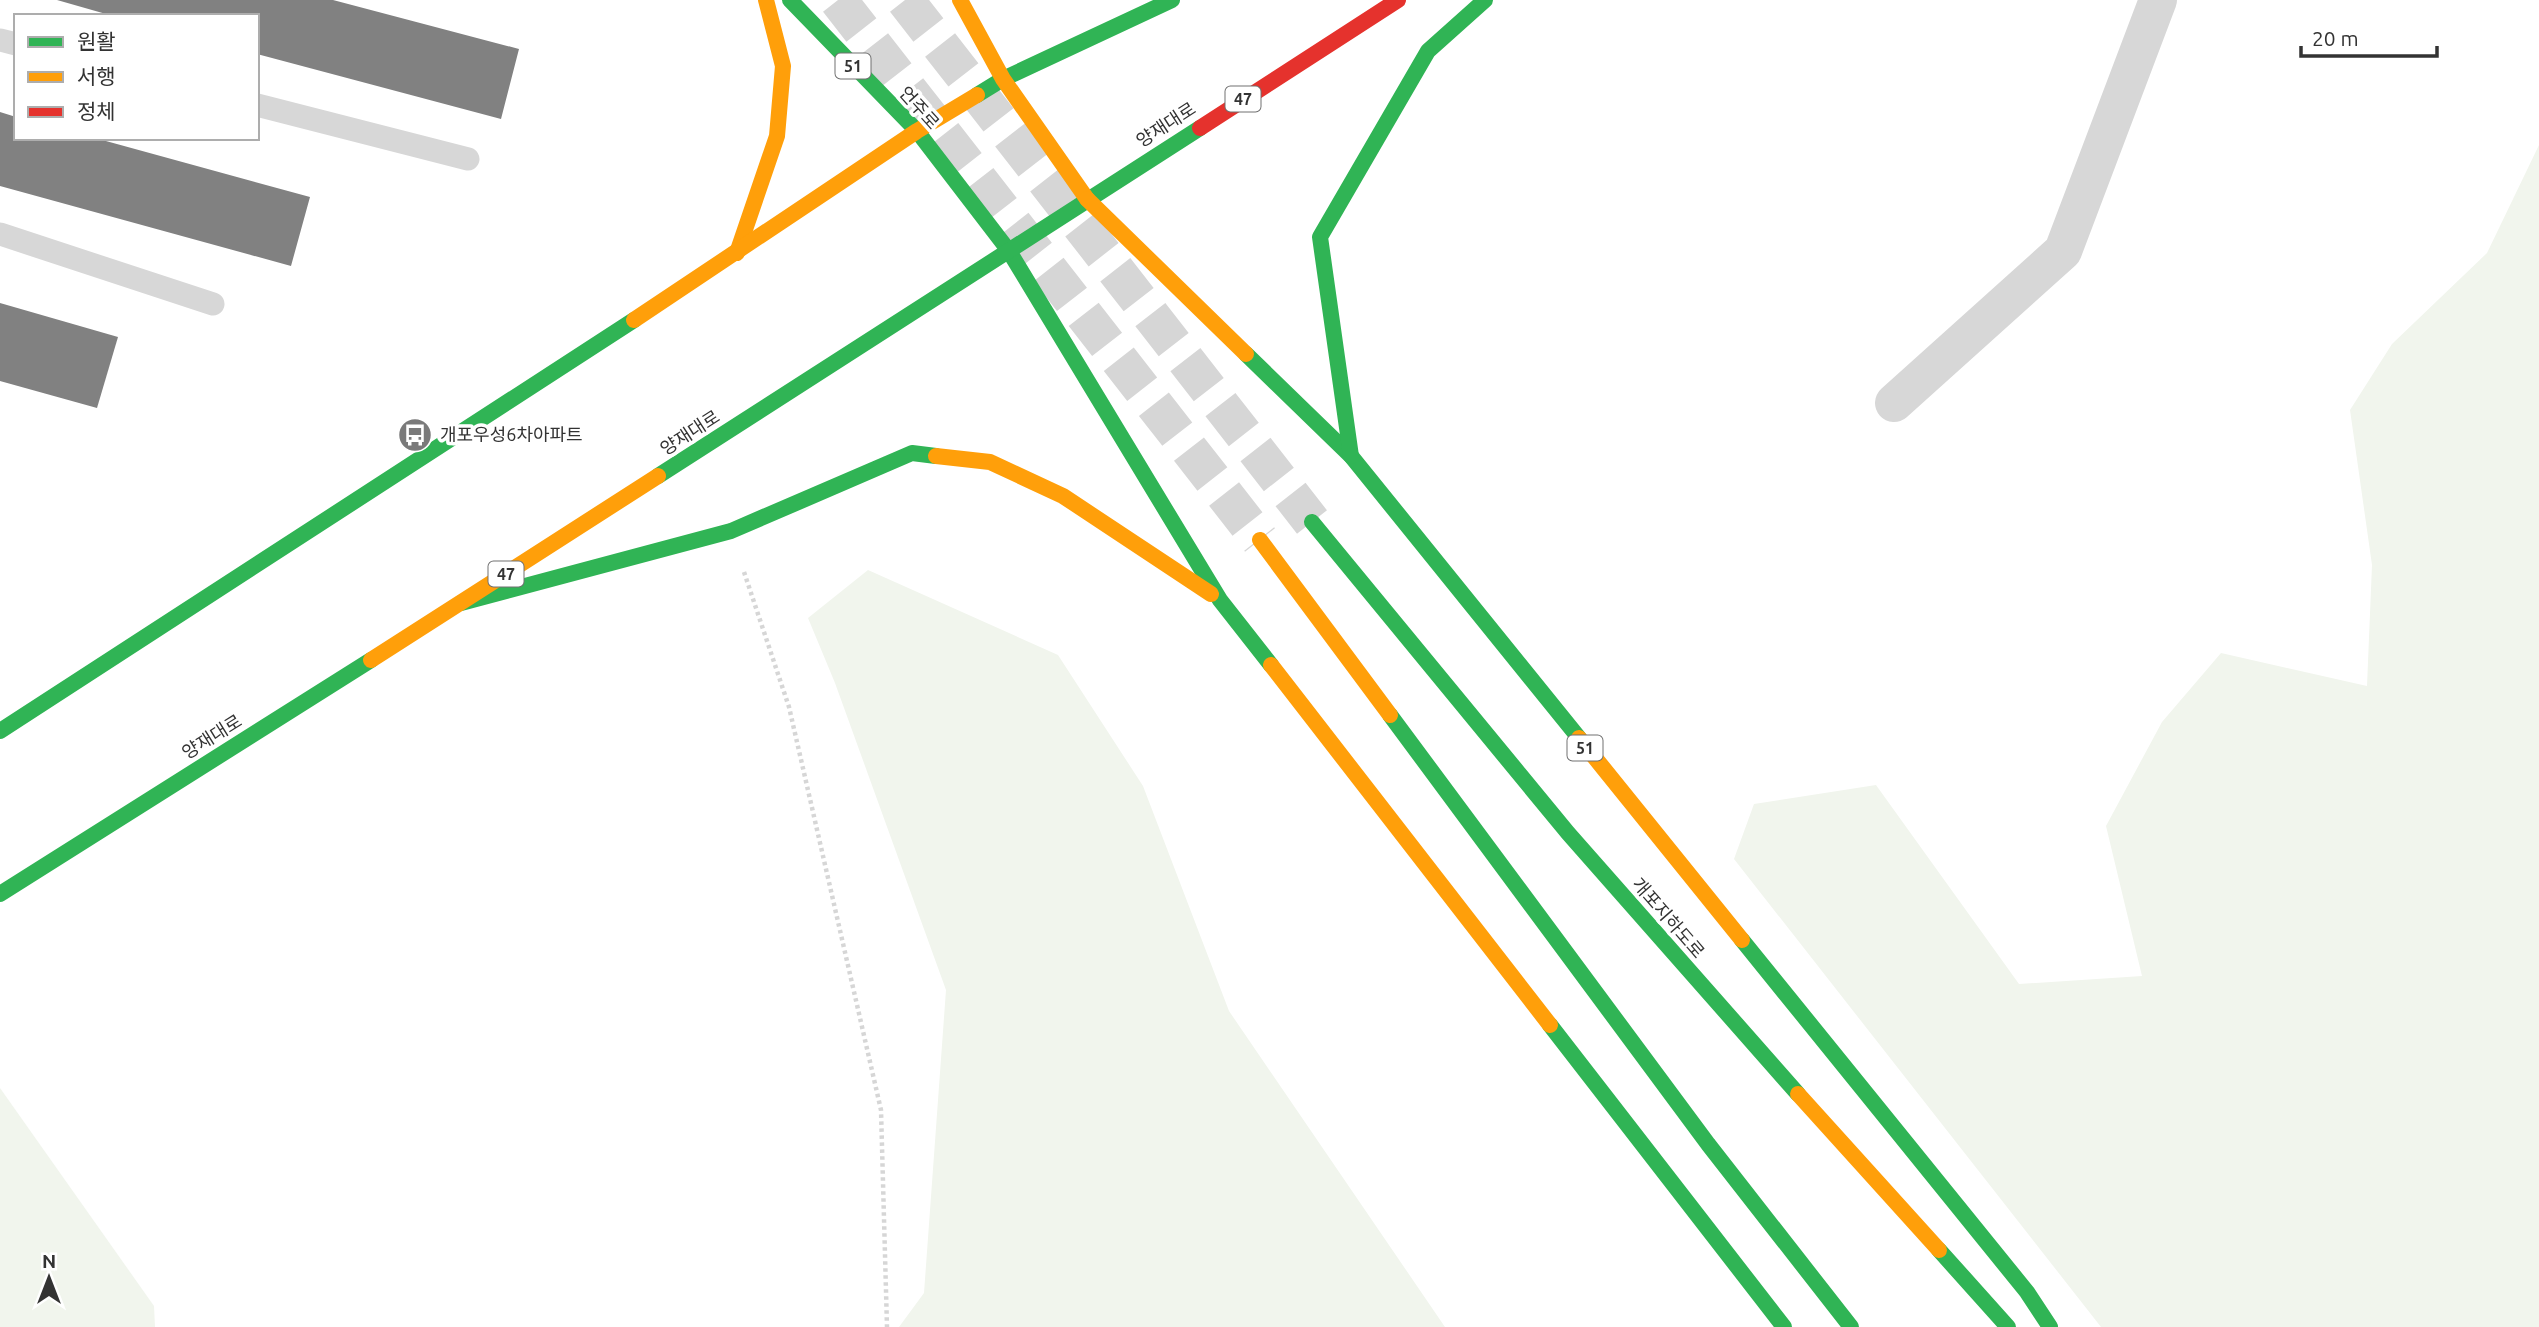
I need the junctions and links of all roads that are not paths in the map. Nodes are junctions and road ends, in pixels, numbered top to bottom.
1 (766, 0) edge
2 (790, 0) edge
3 (960, 0) edge
4 (1172, 0) edge
5 (1398, 0) edge
6 (1485, 0) edge
7 (2158, 0) edge
8 (1003, 79) junction
9 (259, 106) edge
10 (917, 131) junction
11 (468, 159) dead end
12 (1087, 199) junction
13 (0, 234) edge
14 (1009, 251) junction
15 (737, 253) junction
16 (213, 304) dead end
17 (1894, 403) dead end
18 (1351, 456) junction
19 (1312, 522) tunnel mouth
20 (1260, 540) tunnel mouth
21 (1220, 600) junction
22 (461, 603) junction
23 (0, 731) edge
24 (0, 894) edge
25 (1784, 1327) edge
26 (1851, 1327) edge
27 (2008, 1327) edge
28 (2050, 1327) edge

1 - 15 main road
2 - 10 main road, 언주로 / 51
3 - 8 main road
4 - 8 main road
5 - 12 main road, 양재대로 / 47
6 - 18 main road
7 - 17 street
8 - 10 main road
8 - 12 main road
9 - 11 lane
10 - 14 main road, 언주로 / 51
10 - 15 main road
12 - 14 main road, 양재대로 / 47
12 - 18 main road, 51
13 - 16 lane
14 - 21 main road, 51
14 - 22 main road, 양재대로 / 47
15 - 23 main road
18 - 28 main road, 51
19 - 27 main road, 개포지하도로
20 - 26 main road
21 - 22 main road
21 - 25 main road, 51
22 - 24 main road, 양재대로 / 47

